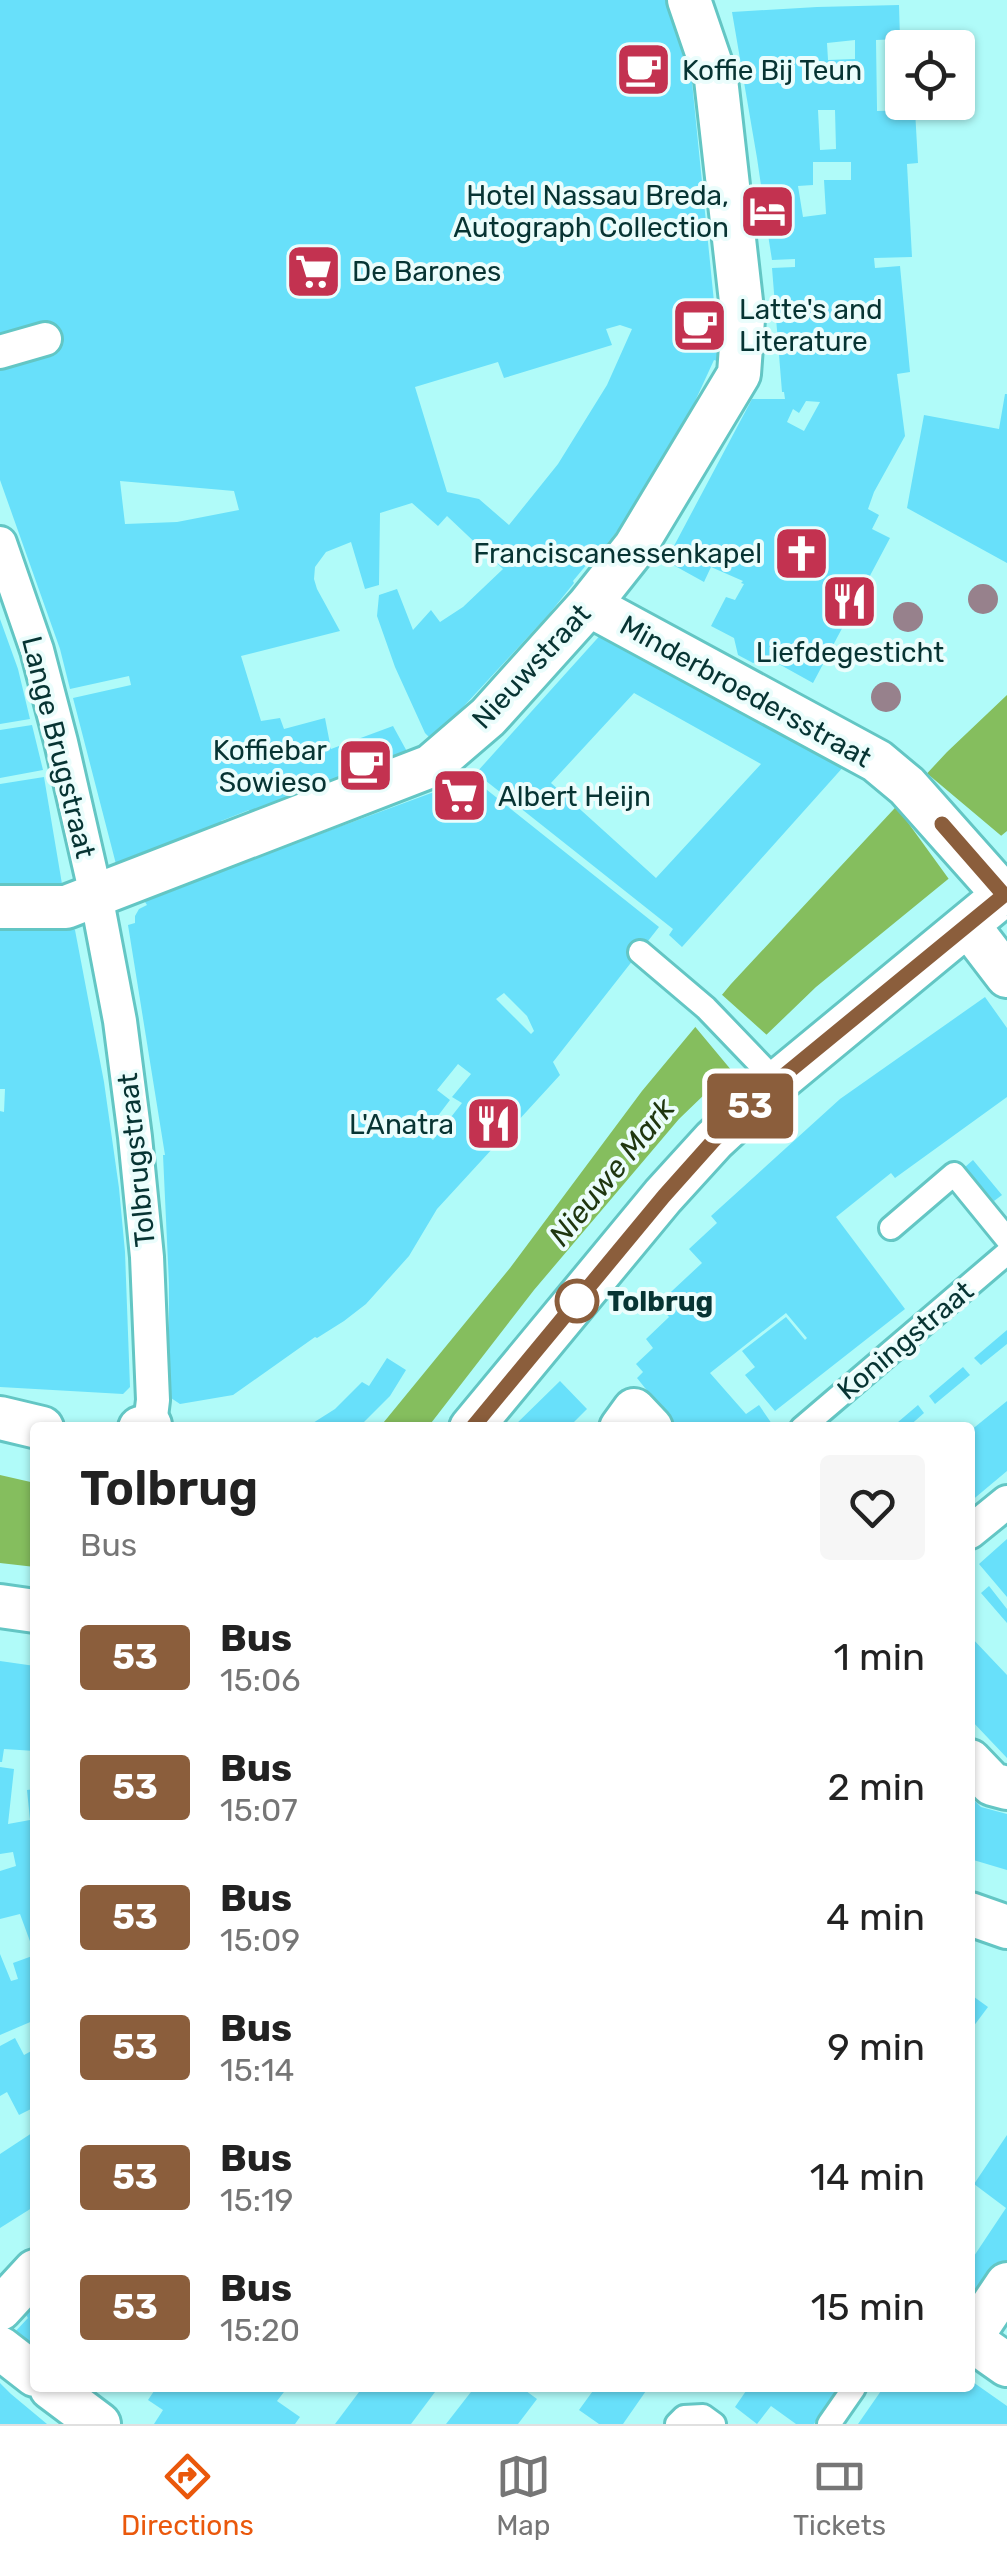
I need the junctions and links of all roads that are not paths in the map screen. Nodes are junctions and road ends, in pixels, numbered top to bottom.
1 (681, 2) edge
2 (45, 339) dead end
3 (0, 352) edge
4 (0, 543) edge
5 (589, 605) junction
6 (1006, 894) edge
7 (96, 895) junction
8 (0, 907) edge
9 (968, 925) junction
10 (640, 952) dead end
11 (1007, 976) edge
12 (763, 1068) junction
13 (891, 1228) dead end
14 (1007, 1239) edge
15 (1007, 1253) edge
16 (0, 1418) edge
17 (148, 1422) edge
18 (477, 1422) edge
19 (809, 1422) edge
20 (30, 1425) edge
21 (1007, 1502) edge
22 (975, 1528) edge
23 (0, 1606) edge
24 (30, 1609) edge
25 (975, 1766) edge
26 (1007, 1788) edge
27 (975, 1916) edge
28 (1007, 1927) edge
29 (30, 2277) edge
30 (1007, 2284) edge
31 (0, 2309) edge
32 (975, 2332) edge
33 (975, 2343) edge
34 (0, 2348) edge
35 (1007, 2365) edge
36 (30, 2371) edge
37 (56, 2392) edge
38 (851, 2392) edge
39 (99, 2424) edge
40 (677, 2424) edge
41 (714, 2424) edge
42 (829, 2424) edge

1 - 5 street, Nieuwstraat
2 - 3 street
4 - 7 street, Lange Brugstraat
5 - 6 street, Minderbroedersstraat
5 - 7 street, Nieuwstraat
6 - 9 street
7 - 8 street, Nieuwstraat
7 - 17 street, Tolbrugstraat
9 - 11 street
9 - 12 street
10 - 12 lane
12 - 18 street
13 - 14 lane
15 - 19 lane, Koningstraat
16 - 20 street
21 - 22 street
23 - 24 street
25 - 26 street
27 - 28 street
29 - 31 street
30 - 32 street
33 - 35 street
34 - 36 street
37 - 39 street
38 - 42 lane
40 - 41 lane

